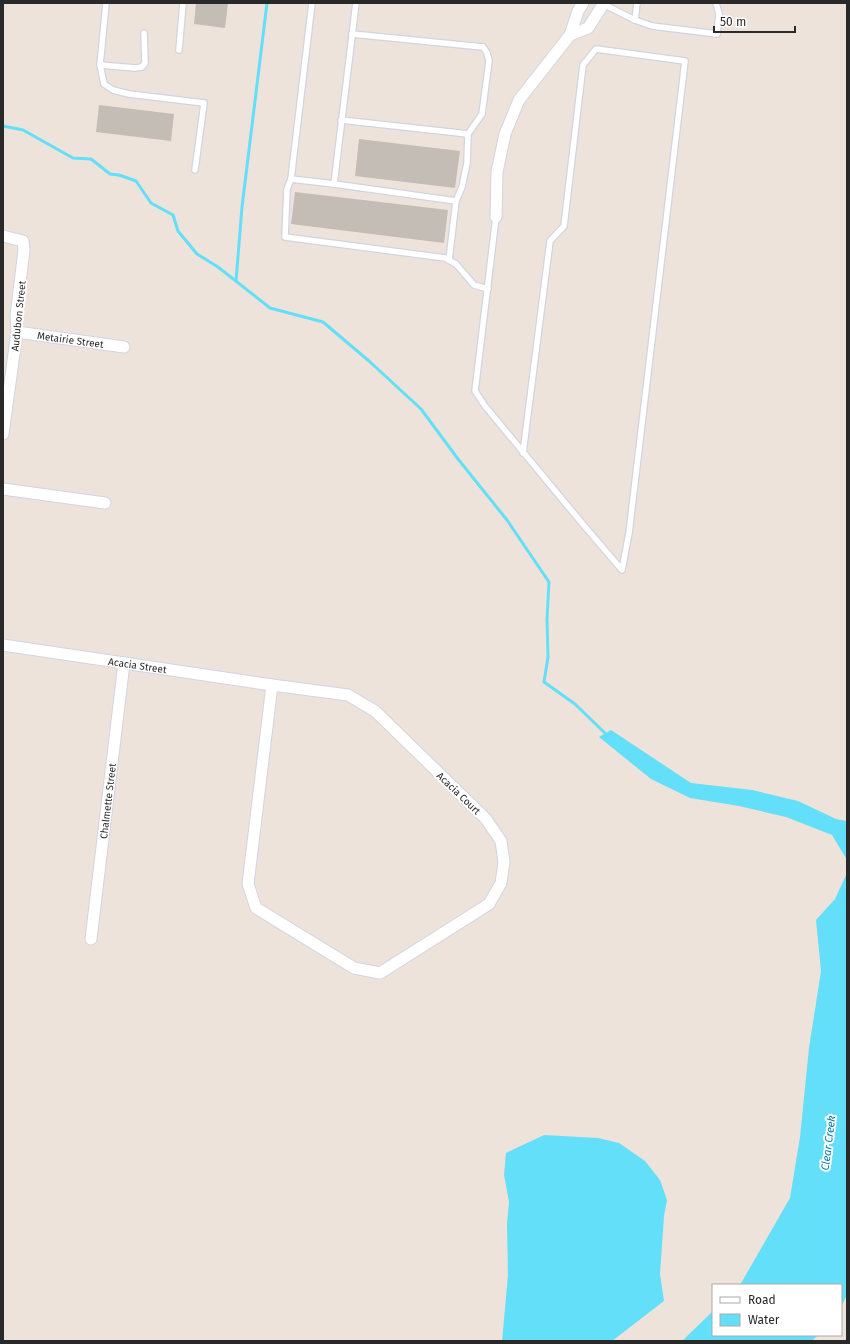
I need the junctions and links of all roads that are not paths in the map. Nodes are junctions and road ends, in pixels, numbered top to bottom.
1 (106, 3) edge
2 (183, 3) edge
3 (312, 3) edge
4 (356, 3) edge
5 (583, 3) edge
6 (603, 3) edge
7 (637, 3) edge
8 (716, 3) edge
9 (635, 20) junction
10 (144, 33) dead end
11 (352, 34) junction
12 (570, 35) junction
13 (180, 50) dead end
14 (100, 65) junction
15 (341, 120) junction
16 (468, 134) junction
17 (195, 170) dead end
18 (291, 179) junction
19 (334, 184) junction
20 (456, 201) junction
21 (496, 217) joint
22 (3, 236) edge
23 (449, 260) junction
24 (488, 289) junction
25 (17, 332) junction
26 (124, 347) dead end
27 (3, 434) edge
28 (523, 453) junction
29 (3, 488) edge
30 (105, 503) dead end
31 (3, 645) edge
32 (124, 663) junction
33 (272, 685) junction
34 (91, 939) dead end

1 - 14 lane
2 - 13 lane
3 - 18 lane
4 - 11 lane
5 - 12 street
6 - 9 lane
6 - 12 street
7 - 9 lane
8 - 9 lane
10 - 14 lane
11 - 15 lane
11 - 16 lane
12 - 21 street
14 - 17 lane
15 - 16 lane
15 - 19 lane
16 - 20 lane
18 - 19 lane
18 - 23 lane
19 - 20 lane
20 - 23 lane
21 - 24 lane
22 - 25 street, Audubon Street
23 - 24 lane
24 - 28 lane
25 - 26 street, Metairie Street
25 - 27 street, Audubon Street
28 - 28 lane
29 - 30 street
31 - 32 street, Acacia Street
32 - 33 street, Acacia Street
32 - 34 street, Chalmette Street
33 - 33 street, Acacia Court

